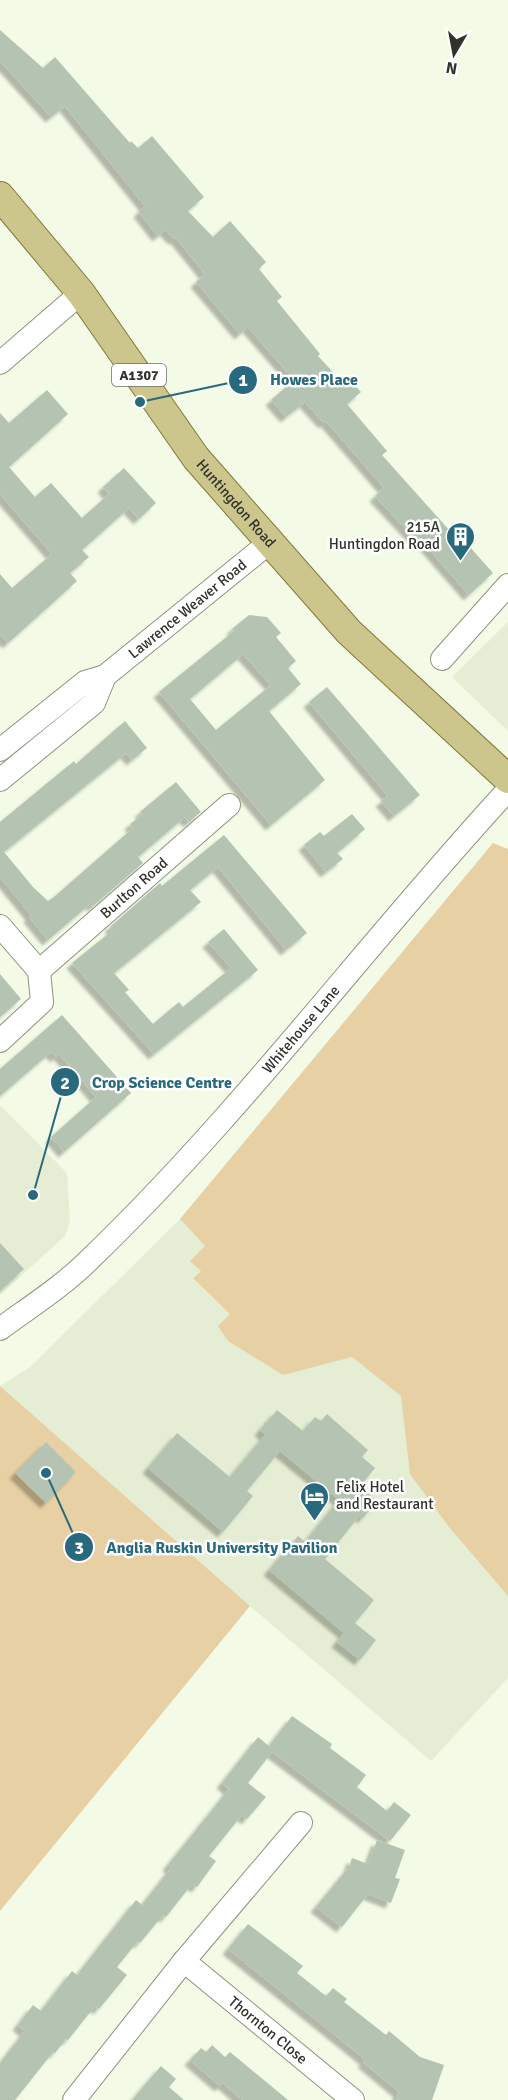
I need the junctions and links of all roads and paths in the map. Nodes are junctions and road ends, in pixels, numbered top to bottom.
1 (0, 196) edge
2 (81, 293) junction
3 (0, 363) edge
4 (270, 542) junction
5 (508, 585) edge
6 (442, 659) dead end
7 (105, 676) junction
8 (0, 750) edge
9 (508, 779) edge
10 (0, 780) edge
11 (508, 790) edge
12 (229, 805) dead end
13 (0, 926) edge
14 (39, 971) junction
15 (0, 1041) edge
16 (0, 1329) edge
17 (301, 1824) dead end
18 (184, 1961) junction
19 (74, 2100) edge
20 (353, 2100) edge

1 - 2 main road, Huntingdon Road / A1307
2 - 3 street
2 - 4 main road, Huntingdon Road / A1307
4 - 7 street, Lawrence Weaver Road
4 - 9 main road, Huntingdon Road / A1307
5 - 6 street
7 - 8 street, Lawrence Weaver Road
7 - 10 street, Lawrence Weaver Road
11 - 16 street, Whitehouse Lane
12 - 14 street, Burlton Road
13 - 14 street
14 - 15 street
17 - 18 street
18 - 19 street
18 - 20 street, Thornton Close

